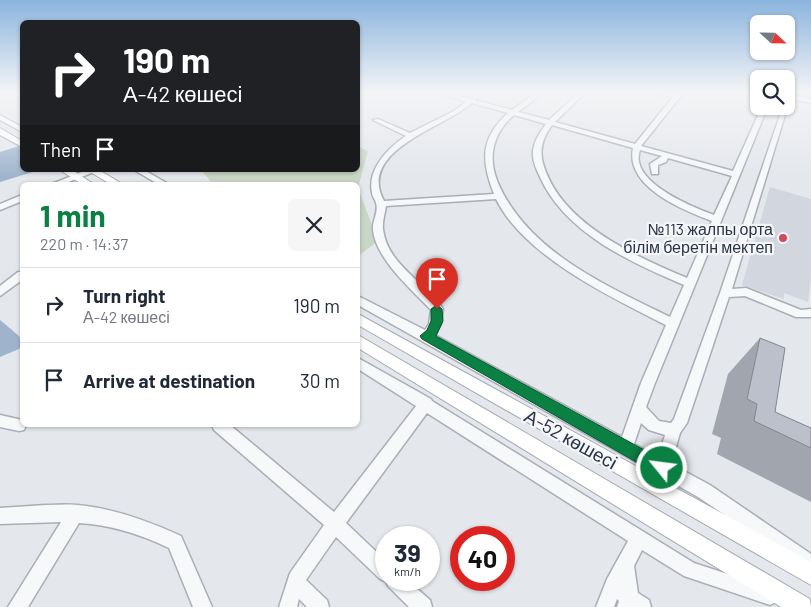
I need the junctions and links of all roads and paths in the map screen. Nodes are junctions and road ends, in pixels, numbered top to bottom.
1 (6, 120) edge
2 (376, 120) dead end
3 (443, 120) edge
4 (505, 120) edge
5 (540, 120) edge
6 (553, 120) edge
7 (658, 120) edge
8 (759, 120) edge
9 (781, 120) edge
10 (550, 123) junction
11 (20, 129) edge
12 (0, 131) edge
13 (411, 136) junction
14 (20, 143) edge
15 (637, 147) junction
16 (666, 155) junction
17 (68, 172) edge
18 (89, 172) edge
19 (97, 172) edge
20 (142, 172) edge
21 (655, 172) dead end
22 (735, 174) junction
23 (64, 182) edge
24 (85, 182) edge
25 (113, 182) edge
26 (160, 182) edge
27 (499, 196) junction
28 (20, 199) edge
29 (381, 204) junction
30 (0, 207) edge
31 (716, 219) junction
32 (20, 276) edge
33 (691, 284) junction
34 (0, 292) edge
35 (725, 294) junction
36 (360, 301) edge
37 (811, 313) edge
38 (360, 320) edge
39 (674, 324) junction
40 (426, 336) junction
41 (360, 343) edge
42 (360, 364) edge
43 (426, 403) junction
44 (640, 410) junction
45 (0, 420) edge
46 (19, 425) dead end
47 (221, 427) edge
48 (674, 430) junction
49 (626, 448) junction
50 (662, 468) junction
51 (76, 513) junction
52 (0, 516) edge
53 (335, 524) junction
54 (639, 539) junction
55 (375, 562) edge
56 (811, 564) edge
57 (625, 566) junction
58 (811, 574) edge
59 (296, 579) junction
60 (613, 586) junction
61 (406, 591) edge
62 (633, 604) edge
63 (801, 606) edge
64 (17, 607) edge
65 (204, 607) edge
66 (288, 607) edge
67 (320, 607) edge
68 (423, 607) edge
69 (605, 607) edge

1 - 11 main road
2 - 13 street
3 - 13 street
4 - 27 street
5 - 10 street
6 - 10 street
7 - 15 street
8 - 22 street
9 - 35 street
10 - 15 street
10 - 33 street
12 - 14 main road
13 - 29 street
15 - 16 street
15 - 31 street
16 - 21 street
16 - 22 street
17 - 24 main road
18 - 23 street
19 - 25 main road
20 - 26 street
22 - 31 street
27 - 29 street
27 - 39 street
28 - 30 street
29 - 40 street
31 - 33 street
32 - 34 street
33 - 39 street
35 - 37 street
35 - 48 street
36 - 40 street
38 - 58 main road, А-52 көшесі
39 - 44 street
40 - 49 street
41 - 63 main road, А-52 көшесі
42 - 43 street
43 - 53 street
43 - 54 street
44 - 48 street
44 - 49 street
45 - 46 street
47 - 53 street
48 - 50 street
49 - 50 street
50 - 56 street
51 - 52 street
51 - 64 street
51 - 65 street
53 - 55 street
53 - 59 street
54 - 57 street
54 - 63 street
57 - 60 street
57 - 62 street
59 - 66 street
59 - 67 street
60 - 62 street
60 - 69 street
61 - 68 street

